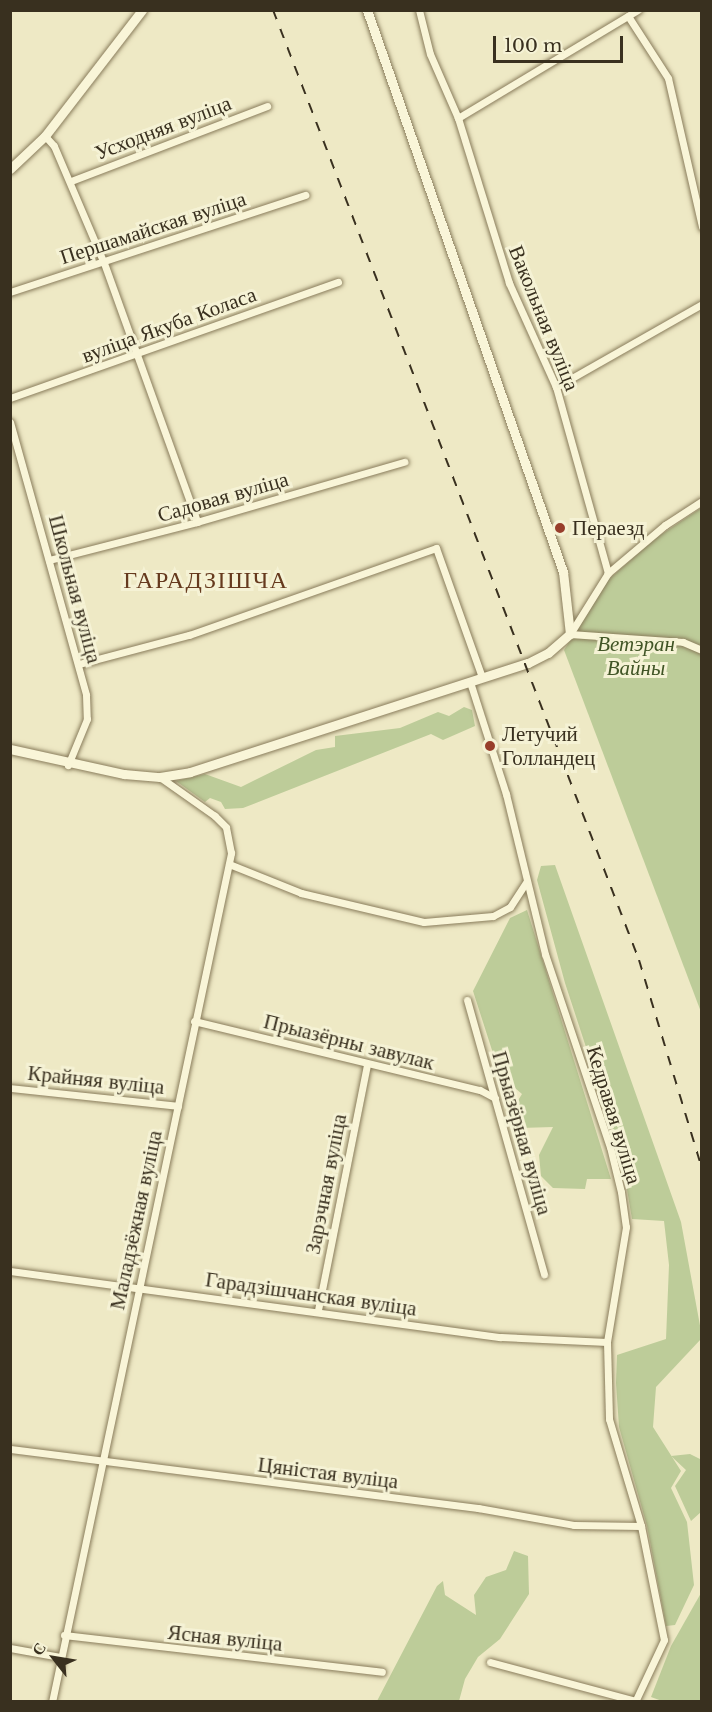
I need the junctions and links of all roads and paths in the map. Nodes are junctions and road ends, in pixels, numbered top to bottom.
1 (142, 10) edge
2 (367, 10) edge
3 (419, 10) edge
4 (638, 10) edge
5 (628, 16) junction
6 (267, 106) dead end
7 (458, 118) junction
8 (45, 136) junction
9 (10, 169) edge
10 (70, 181) junction
11 (305, 195) dead end
12 (702, 228) edge
13 (104, 263) junction
14 (338, 282) dead end
15 (10, 292) edge
16 (702, 304) edge
17 (138, 355) junction
18 (556, 387) junction
19 (10, 398) edge
20 (10, 422) edge
21 (404, 462) dead end
22 (702, 501) edge
23 (197, 522) junction
24 (49, 560) junction
25 (608, 573) junction
26 (570, 634) junction
27 (702, 650) edge
28 (80, 664) junction
29 (482, 677) junction
30 (470, 682) junction
31 (10, 749) edge
32 (68, 765) junction
33 (160, 777) junction
34 (229, 864) junction
35 (526, 882) junction
36 (467, 1000) dead end
37 (194, 1021) junction
38 (367, 1065) junction
39 (10, 1088) edge
40 (495, 1098) junction
41 (177, 1106) junction
42 (10, 1271) edge
43 (544, 1274) dead end
44 (138, 1288) junction
45 (318, 1310) junction
46 (607, 1342) junction
47 (10, 1449) edge
48 (102, 1460) junction
49 (641, 1526) junction
50 (64, 1635) junction
51 (10, 1648) edge
52 (60, 1657) junction
53 (490, 1662) dead end
54 (382, 1672) dead end
55 (52, 1701) edge
56 (636, 1701) edge

1 - 8 main road
2 - 26 main road
3 - 7 street, Вакольная вуліца
4 - 5 street
5 - 7 street
5 - 12 street
6 - 10 street, Усходняя вуліца
7 - 18 street, Вакольная вуліца
8 - 9 main road
8 - 10 street
10 - 13 street
11 - 13 street, Першамайская вуліца
13 - 15 street, Першамайская вуліца
13 - 17 street
14 - 17 street, вуліца Якуба Коласа
16 - 18 street
17 - 19 street, вуліца Якуба Коласа
17 - 23 street
18 - 25 street, Вакольная вуліца
20 - 24 street, Школьная вуліца
21 - 23 street, Садовая вуліца
22 - 25 street
23 - 24 street, Садовая вуліца
24 - 28 street, Школьная вуліца
25 - 26 street
26 - 27 street
26 - 29 main road
28 - 29 street
28 - 32 street, Школьная вуліца
29 - 30 main road
30 - 33 main road
30 - 35 street, Кедравая вуліца
31 - 32 main road
32 - 33 main road
33 - 34 street, Маладзёжная вуліца
34 - 35 street
34 - 37 street, Маладзёжная вуліца
35 - 46 street, Кедравая вуліца
36 - 40 street, Прыазёрная вуліца
37 - 38 street, Прыазёрны завулак
37 - 41 street, Маладзёжная вуліца
38 - 40 street, Прыазёрны завулак
38 - 45 street, Зарэчная вуліца
39 - 41 street, Крайняя вуліца
40 - 43 street, Прыазёрная вуліца
41 - 44 street, Маладзёжная вуліца
42 - 44 street, Гарадзішчанская вуліца
44 - 45 street, Гарадзішчанская вуліца
44 - 48 street, Маладзёжная вуліца
45 - 46 street, Гарадзішчанская вуліца
46 - 49 street, Кедравая вуліца
47 - 48 street, Цяністая вуліца
48 - 49 street, Цяністая вуліца
48 - 50 street, Маладзёжная вуліца
49 - 56 street, Кедравая вуліца
50 - 52 street, Маладзёжная вуліца
50 - 54 street, Ясная вуліца
51 - 52 street
52 - 55 street, Маладзёжная вуліца
53 - 56 street

